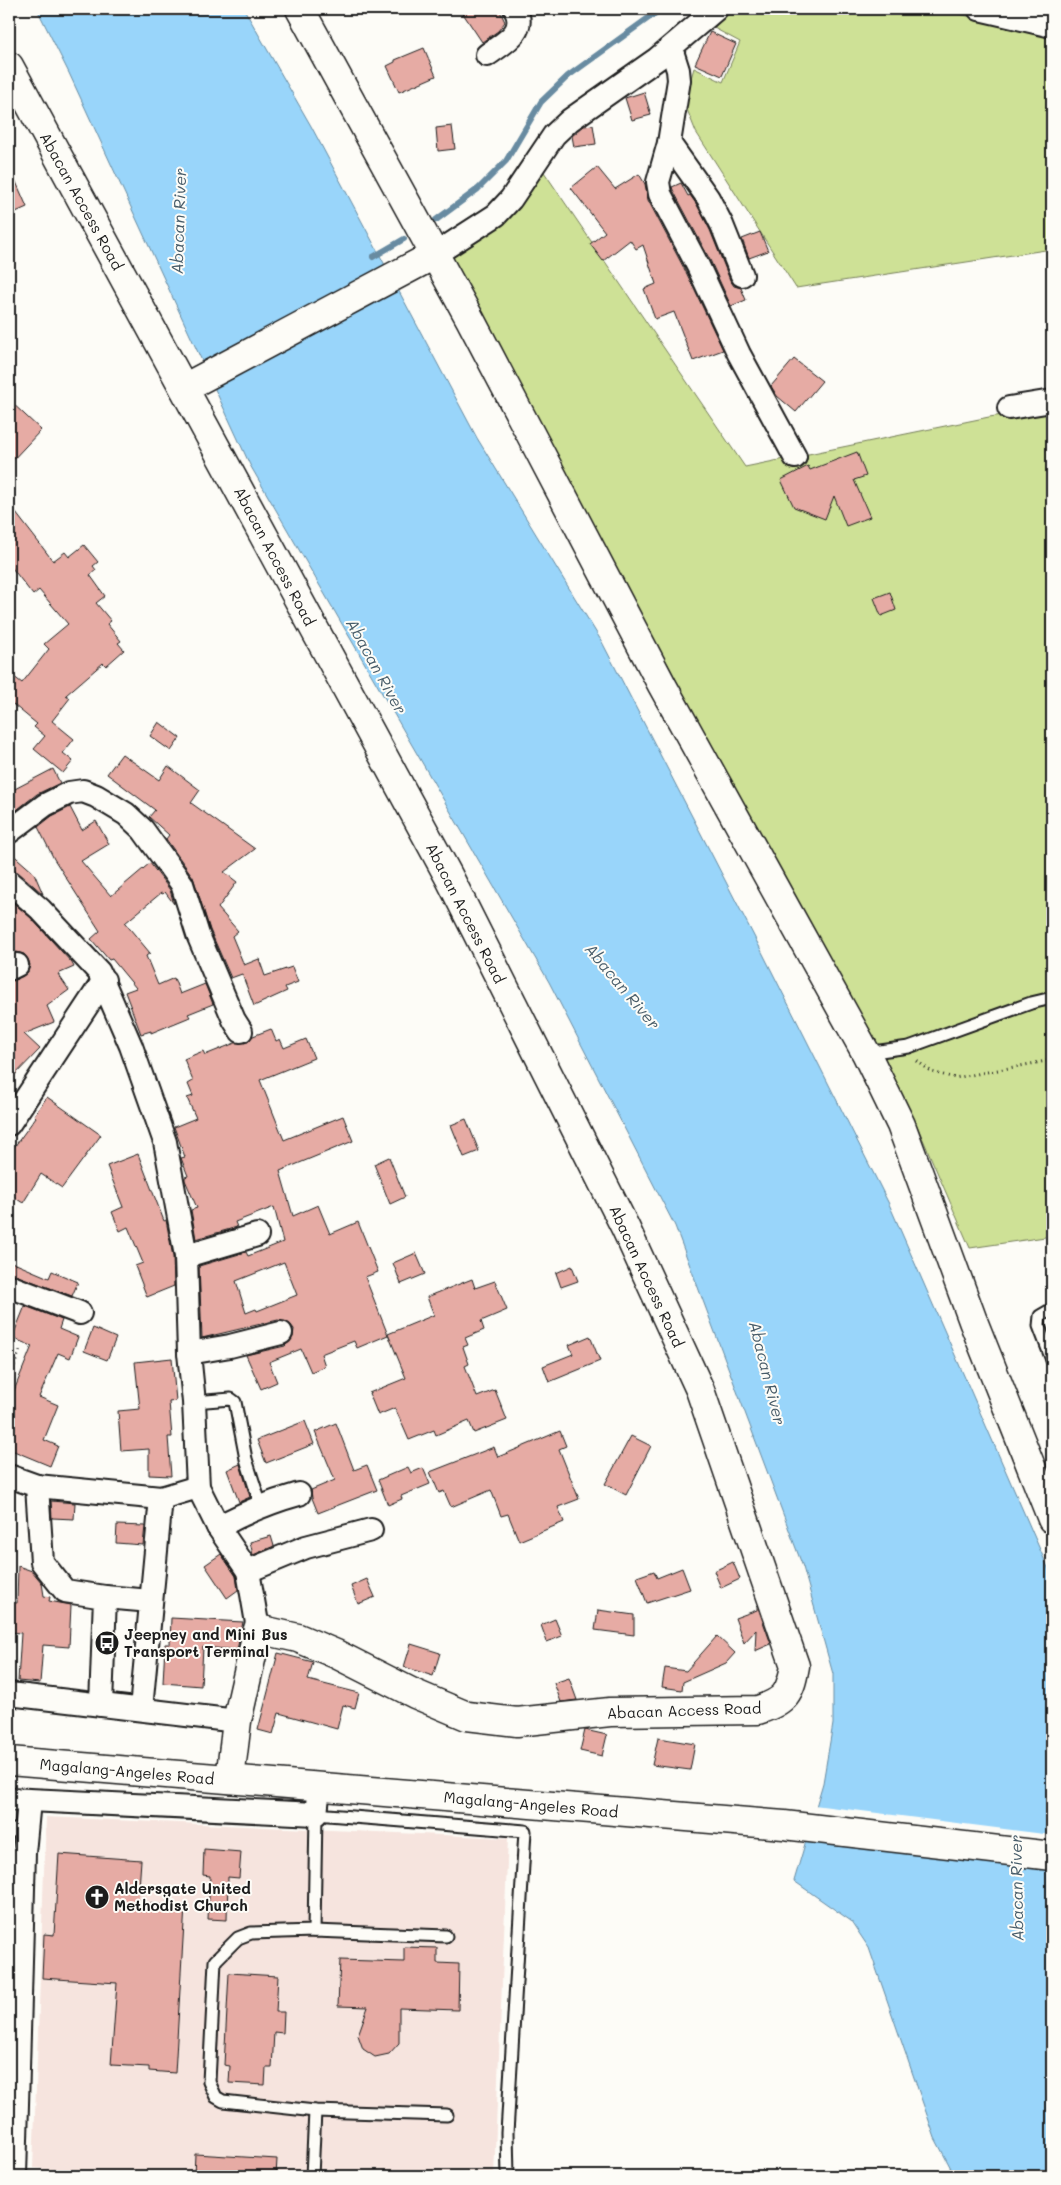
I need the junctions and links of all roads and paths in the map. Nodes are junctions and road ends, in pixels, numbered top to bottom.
1 (300, 9) edge
2 (515, 9) edge
3 (716, 9) edge
4 (980, 9) edge
5 (1052, 26) edge
6 (671, 48) junction
7 (487, 55) dead end
8 (9, 66) edge
9 (669, 143) junction
10 (429, 258) junction
11 (742, 275) dead end
12 (190, 385) junction
13 (1052, 401) edge
14 (1009, 408) dead end
15 (794, 457) dead end
16 (9, 832) edge
17 (9, 882) edge
18 (104, 980) junction
19 (1052, 998) edge
20 (241, 1031) dead end
21 (909, 1047) junction
22 (866, 1053) junction
23 (1052, 1060) edge
24 (9, 1124) edge
25 (257, 1235) dead end
26 (186, 1256) junction
27 (9, 1286) edge
28 (1052, 1309) edge
29 (80, 1313) dead end
30 (281, 1333) dead end
31 (21, 1347) dead end
32 (189, 1353) junction
33 (1052, 1360) edge
34 (9, 1380) edge
35 (194, 1402) junction
36 (9, 1476) edge
37 (37, 1486) junction
38 (198, 1487) junction
39 (299, 1494) dead end
40 (161, 1498) junction
41 (261, 1506) junction
42 (1052, 1519) edge
43 (218, 1527) junction
44 (371, 1530) dead end
45 (248, 1571) junction
46 (104, 1598) junction
47 (150, 1601) junction
48 (258, 1629) junction
49 (9, 1694) edge
50 (101, 1705) junction
51 (141, 1709) junction
52 (237, 1721) junction
53 (9, 1761) edge
54 (230, 1779) junction
55 (319, 1787) junction
56 (19, 1800) edge
57 (316, 1814) junction
58 (18, 1829) edge
59 (1052, 1856) edge
60 (314, 1931) junction
61 (446, 1936) dead end
62 (315, 2111) junction
63 (447, 2115) dead end
64 (15, 2176) edge
65 (312, 2176) edge
66 (508, 2176) edge

1 - 10 street
2 - 7 street
3 - 6 street
4 - 5 street
6 - 9 street
6 - 10 street
8 - 12 street, Abacan Access Road
9 - 11 street
9 - 15 street
10 - 12 street
10 - 22 street
12 - 48 street, Abacan Access Road
13 - 14 street
16 - 20 street
17 - 18 street
18 - 24 street
18 - 26 street
19 - 21 lane
21 - 22 lane
21 - 23 path
22 - 42 street
25 - 26 street
26 - 32 street
27 - 29 street
28 - 33 lane
30 - 32 street
31 - 34 path
32 - 35 street
35 - 38 street
35 - 41 lane
36 - 37 street
37 - 40 street
37 - 46 street
38 - 40 street
38 - 43 street
39 - 41 street
40 - 47 street
41 - 43 street
43 - 45 street
44 - 45 street
45 - 48 street
46 - 47 street
46 - 50 street
47 - 51 street
48 - 52 street
49 - 50 street
50 - 51 street
51 - 52 street
52 - 54 street
53 - 54 street, Magalang-Angeles Road
54 - 55 street, Magalang-Angeles Road
55 - 57 street
55 - 59 street, Magalang-Angeles Road
56 - 57 street
56 - 58 street
57 - 60 lane
57 - 66 lane
58 - 64 street
60 - 61 lane
60 - 62 lane
62 - 63 lane
62 - 65 lane

